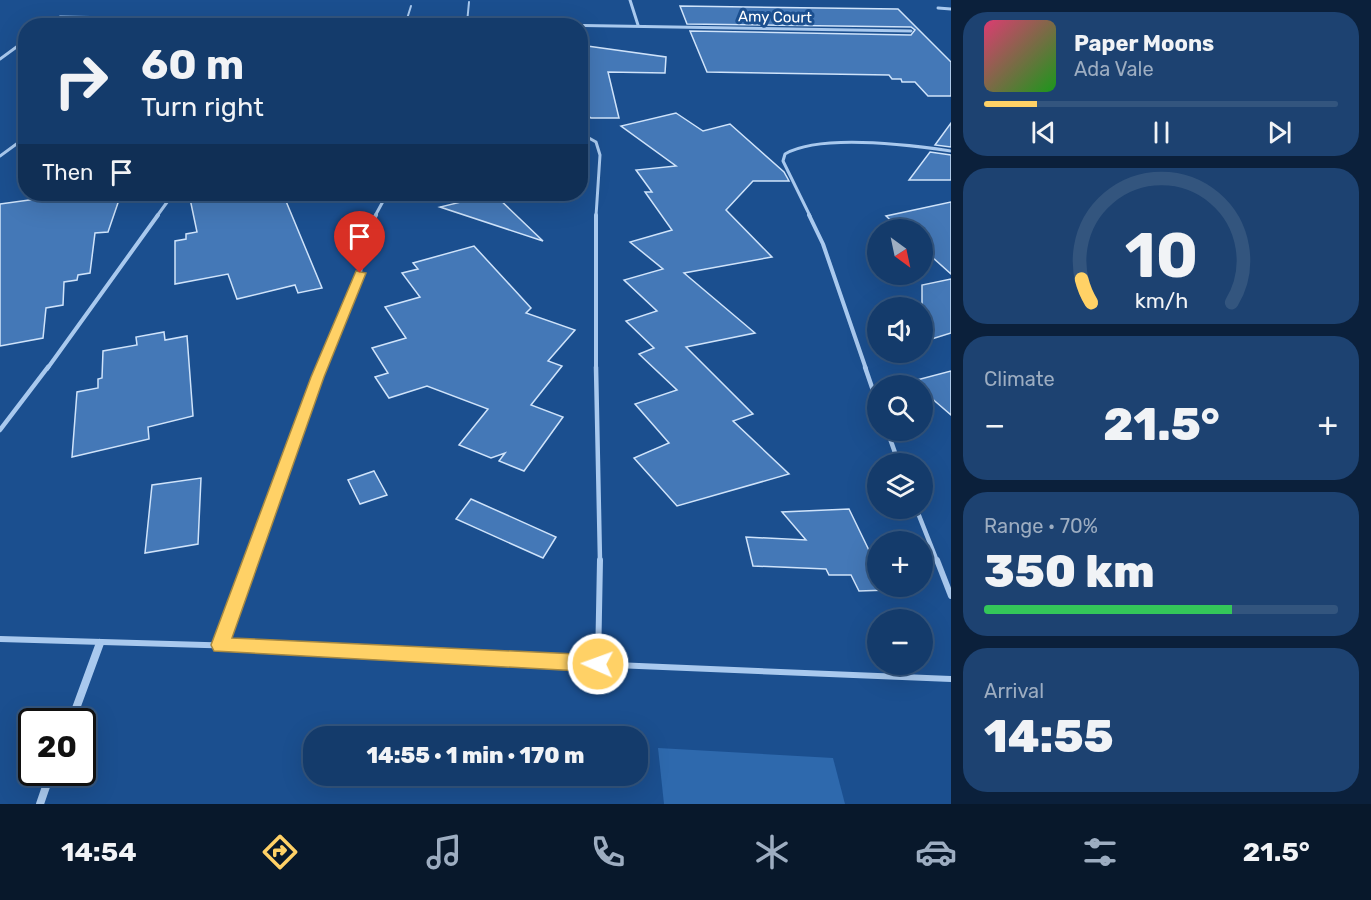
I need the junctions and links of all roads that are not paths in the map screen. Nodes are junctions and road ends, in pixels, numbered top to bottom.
1 (630, 0) edge
2 (469, 2) dead end
3 (411, 6) dead end
4 (938, 8) dead end
5 (951, 9) edge
6 (58, 18) edge
7 (132, 18) edge
8 (407, 18) edge
9 (467, 18) edge
10 (588, 25) edge
11 (638, 26) junction
12 (911, 31) dead end
13 (18, 46) edge
14 (0, 60) edge
15 (588, 138) edge
16 (18, 143) edge
17 (951, 151) edge
18 (0, 156) edge
19 (168, 201) edge
20 (383, 201) edge
21 (868, 375) edge
22 (0, 430) edge
23 (920, 519) edge
24 (951, 596) edge
25 (0, 639) edge
26 (100, 643) junction
27 (220, 645) junction
28 (598, 664) junction
29 (951, 679) edge
30 (75, 708) edge
31 (46, 786) edge
32 (40, 804) edge

1 - 11 street
2 - 9 lane
3 - 8 lane
4 - 5 street
6 - 7 street, Amy Court
10 - 11 street, Amy Court
11 - 12 street, Amy Court
13 - 14 street
15 - 28 lane
16 - 18 lane
17 - 21 lane
19 - 22 lane
20 - 27 lane
23 - 24 lane
25 - 26 lane
26 - 27 lane
26 - 30 street
27 - 28 lane
28 - 29 lane
31 - 32 street

